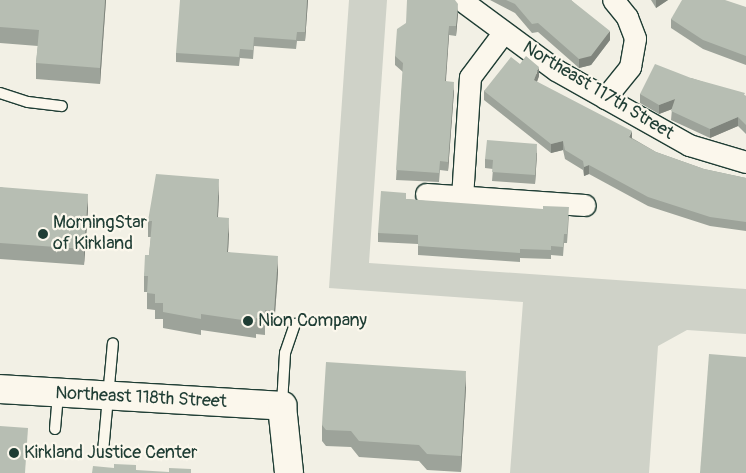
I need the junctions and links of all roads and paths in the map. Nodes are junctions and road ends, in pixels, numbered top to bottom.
1 (461, 0) edge
2 (614, 0) edge
3 (503, 33) junction
4 (0, 93) edge
5 (606, 98) junction
6 (62, 106) dead end
7 (746, 162) edge
8 (426, 194) dead end
9 (462, 197) junction
10 (585, 206) dead end
11 (295, 324) dead end
12 (113, 343) dead end
13 (0, 389) edge
14 (58, 393) junction
15 (108, 396) junction
16 (282, 406) junction
17 (55, 429) dead end
18 (103, 452) dead end
19 (289, 473) edge

1 - 3 street, Northeast 117th Street
2 - 5 street
3 - 5 street, Northeast 117th Street
3 - 9 street
4 - 6 lane
5 - 7 street, Northeast 117th Street
8 - 9 street
9 - 10 street
11 - 16 lane
12 - 15 lane
13 - 14 street, Northeast 118th Street
14 - 15 street, Northeast 118th Street
14 - 17 lane
15 - 16 street, Northeast 118th Street
15 - 18 lane
16 - 19 street

